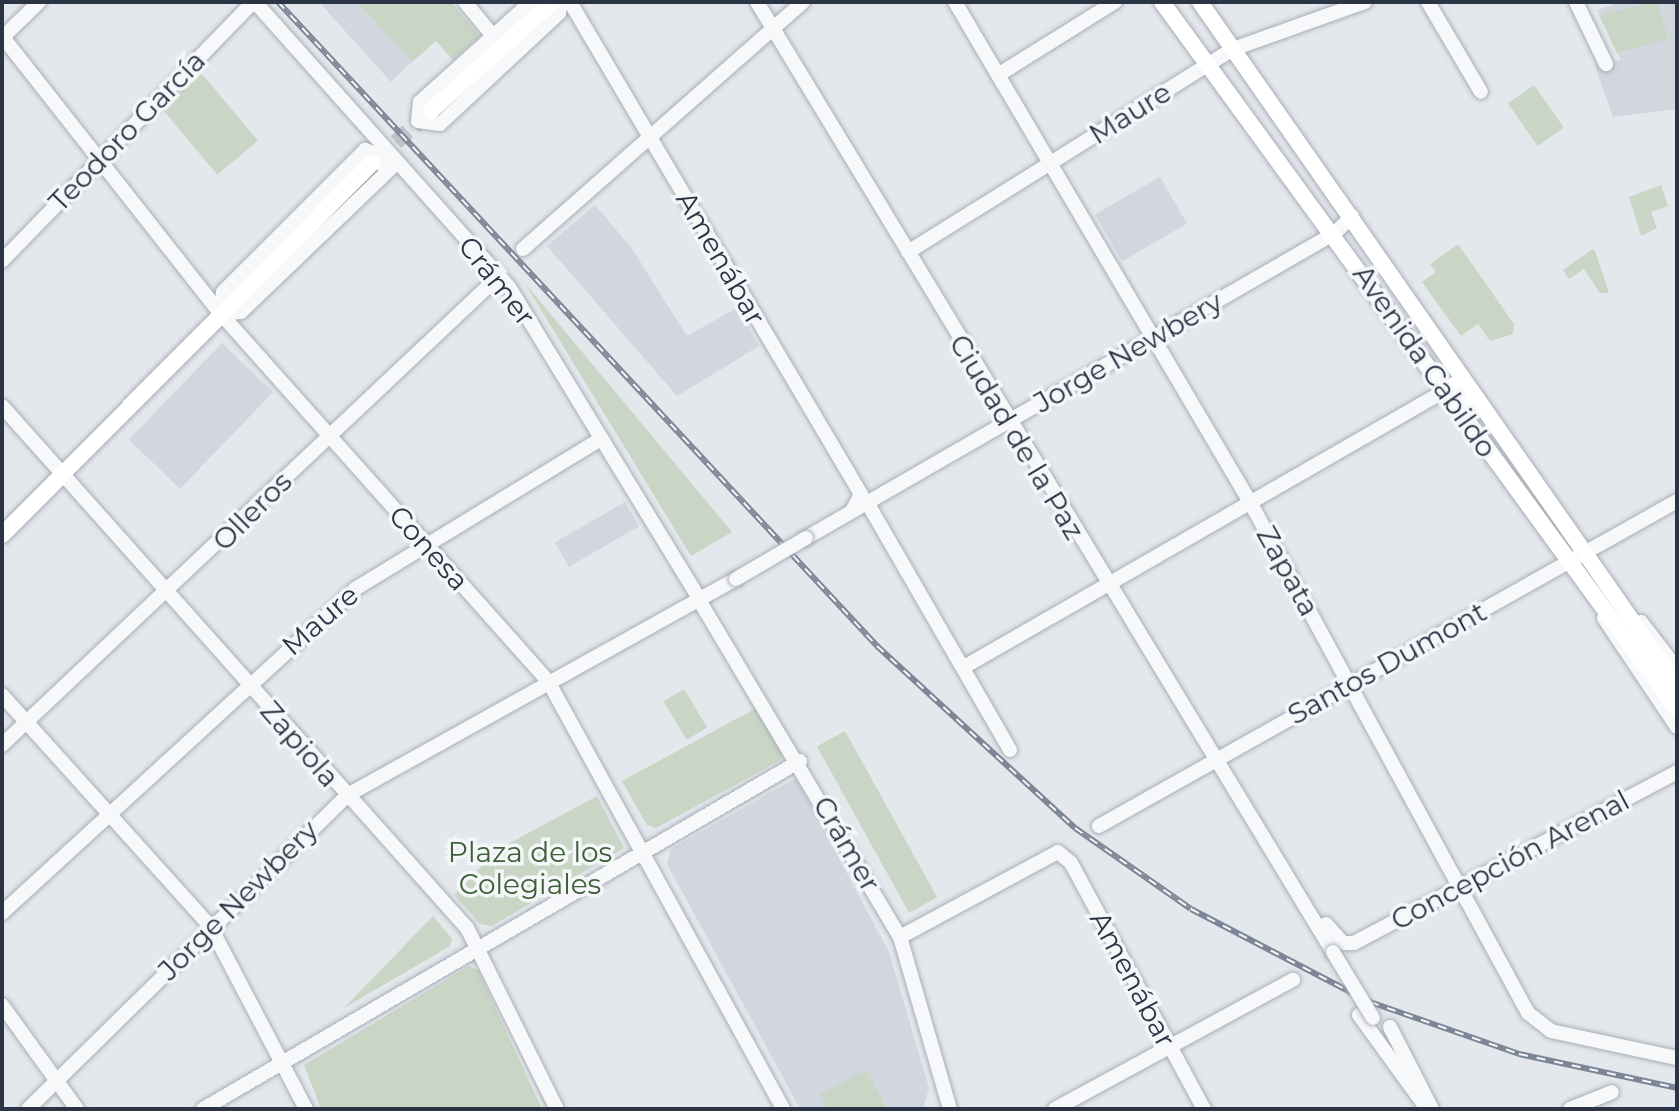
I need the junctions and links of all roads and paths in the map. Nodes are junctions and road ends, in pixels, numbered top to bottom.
1 (39, 2) edge
2 (254, 2) edge
3 (465, 2) edge
4 (531, 2) edge
5 (552, 2) edge
6 (561, 2) edge
7 (570, 2) edge
8 (757, 2) edge
9 (803, 2) edge
10 (955, 2) edge
11 (1115, 2) edge
12 (1162, 2) edge
13 (1200, 2) edge
14 (1365, 2) edge
15 (1428, 2) edge
16 (1576, 2) edge
17 (773, 29) junction
18 (493, 36) junction
19 (2, 37) edge
20 (1233, 49) junction
21 (1207, 64) junction
22 (1606, 64) dead end
23 (998, 75) junction
24 (1481, 92) dead end
25 (431, 111) tunnel mouth
26 (651, 137) junction
27 (100, 158) junction
28 (1049, 162) junction
29 (385, 166) junction
30 (1352, 216) junction
31 (1335, 233) junction
32 (523, 249) dead end
33 (908, 252) junction
34 (2, 261) edge
35 (499, 276) junction
36 (221, 314) junction
37 (1152, 337) junction
38 (1450, 389) junction
39 (2, 406) edge
40 (1006, 422) junction
41 (329, 435) junction
42 (602, 438) junction
43 (61, 476) junction
44 (1535, 483) junction
45 (865, 499) junction
46 (1677, 501) edge
47 (1250, 502) junction
48 (804, 534) junction
49 (2, 535) edge
50 (423, 542) junction
51 (1591, 561) junction
52 (1573, 566) junction
53 (1105, 585) junction
54 (168, 594) junction
55 (697, 597) junction
56 (964, 667) junction
57 (1677, 669) edge
58 (548, 681) junction
59 (248, 684) junction
60 (1350, 684) junction
61 (1677, 685) edge
62 (2, 695) edge
63 (1677, 709) edge
64 (26, 721) junction
65 (1677, 727) edge
66 (2, 745) edge
67 (1010, 750) dead end
68 (1216, 759) junction
69 (800, 761) junction
70 (1677, 772) edge
71 (346, 796) junction
72 (112, 813) junction
73 (1099, 826) dead end
74 (645, 850) junction
75 (1463, 885) junction
76 (2, 913) edge
77 (210, 926) junction
78 (900, 937) junction
79 (479, 946) junction
80 (1338, 947) junction
81 (1293, 980) dead end
82 (2, 1005) edge
83 (1366, 1017) junction
84 (1390, 1027) dead end
85 (1169, 1047) junction
86 (1676, 1058) edge
87 (283, 1065) junction
88 (61, 1081) junction
89 (1612, 1092) dead end
90 (1580, 1107) edge
91 (28, 1109) edge
92 (77, 1109) edge
93 (203, 1109) edge
94 (306, 1109) edge
95 (557, 1109) edge
96 (783, 1109) edge
97 (950, 1109) edge
98 (1055, 1109) edge
99 (1204, 1109) edge
100 (1430, 1109) edge

1 - 19 street
2 - 27 street, Teodoro García
2 - 29 street, Crámer
3 - 18 street
4 - 18 street
5 - 25 main road
6 - 18 street
7 - 26 street, Amenábar
8 - 17 street, Ciudad de la Paz
9 - 17 street
10 - 23 street, Zapata
11 - 23 street
12 - 21 main road, Avenida Cabildo
13 - 20 main road, Avenida Cabildo
14 - 20 street, Maure
15 - 24 street
16 - 22 street
17 - 26 street
17 - 33 street, Ciudad de la Paz
19 - 27 street, Conesa
20 - 21 street, Maure
20 - 30 main road, Avenida Cabildo
21 - 28 street, Maure
21 - 31 main road, Avenida Cabildo
23 - 28 street, Zapata
26 - 32 street
26 - 45 street, Amenábar
27 - 34 street, Teodoro García
27 - 36 street, Conesa
28 - 33 street, Maure
28 - 37 street, Zapata
29 - 35 street, Crámer
29 - 36 main road
30 - 31 street, Jorge Newbery
30 - 44 main road, Avenida Cabildo
31 - 37 street, Jorge Newbery
31 - 38 main road, Avenida Cabildo
33 - 40 street, Ciudad de la Paz
35 - 41 street, Olleros
35 - 42 street, Crámer
36 - 41 street, Conesa
36 - 43 main road
37 - 40 street, Jorge Newbery
37 - 47 street, Zapata
38 - 44 main road
38 - 47 street
38 - 52 main road, Avenida Cabildo
39 - 43 street, Zapiola
40 - 45 street, Jorge Newbery
40 - 53 street, Ciudad de la Paz
41 - 50 street, Conesa
41 - 54 street, Olleros
42 - 50 street, Maure
42 - 55 street, Crámer
43 - 49 main road
43 - 54 street, Zapiola
44 - 51 main road, Avenida Cabildo
45 - 48 street
45 - 48 street
45 - 56 street, Amenábar
46 - 51 street, Santos Dumont
47 - 53 street
47 - 60 street, Zapata
48 - 55 street, Jorge Newbery, bridge
50 - 58 street, Conesa
50 - 59 street, Maure
51 - 52 street, Santos Dumont
51 - 57 street, Avenida Cabildo
51 - 61 main road
52 - 60 street, Santos Dumont
52 - 63 main road
52 - 65 street, Avenida Cabildo
53 - 56 street
53 - 68 street, Ciudad de la Paz
54 - 59 street, Zapiola
54 - 64 street, Olleros
55 - 58 street, Jorge Newbery
55 - 69 street, Crámer
56 - 67 street, Amenábar
58 - 71 street, Jorge Newbery
58 - 74 street, Conesa
59 - 71 street, Zapiola
59 - 72 street, Maure
60 - 68 street, Santos Dumont
60 - 75 street, Zapata
62 - 64 street
64 - 66 street, Olleros
64 - 72 street
68 - 73 street, Santos Dumont
68 - 80 street, Ciudad de la Paz
69 - 74 street
69 - 78 street, Crámer
70 - 75 street, Concepción Arenal
71 - 77 street, Jorge Newbery
71 - 79 street, Zapiola
72 - 76 street, Maure
72 - 77 street
74 - 79 street
74 - 96 street, Conesa
75 - 80 street, Concepción Arenal
75 - 86 street, Zapata
77 - 87 street
77 - 88 street, Jorge Newbery
78 - 85 street, Amenábar
78 - 97 street, Crámer
79 - 87 street
79 - 95 street, Zapiola
80 - 83 street, Ciudad de la Paz, bridge
81 - 85 street
82 - 88 street
83 - 100 street, Ciudad de la Paz
83 - 100 street, Ciudad de la Paz
84 - 100 street
85 - 98 street
85 - 99 street, Amenábar
87 - 93 street
87 - 94 street
88 - 91 street, Jorge Newbery
88 - 92 street
89 - 90 street

